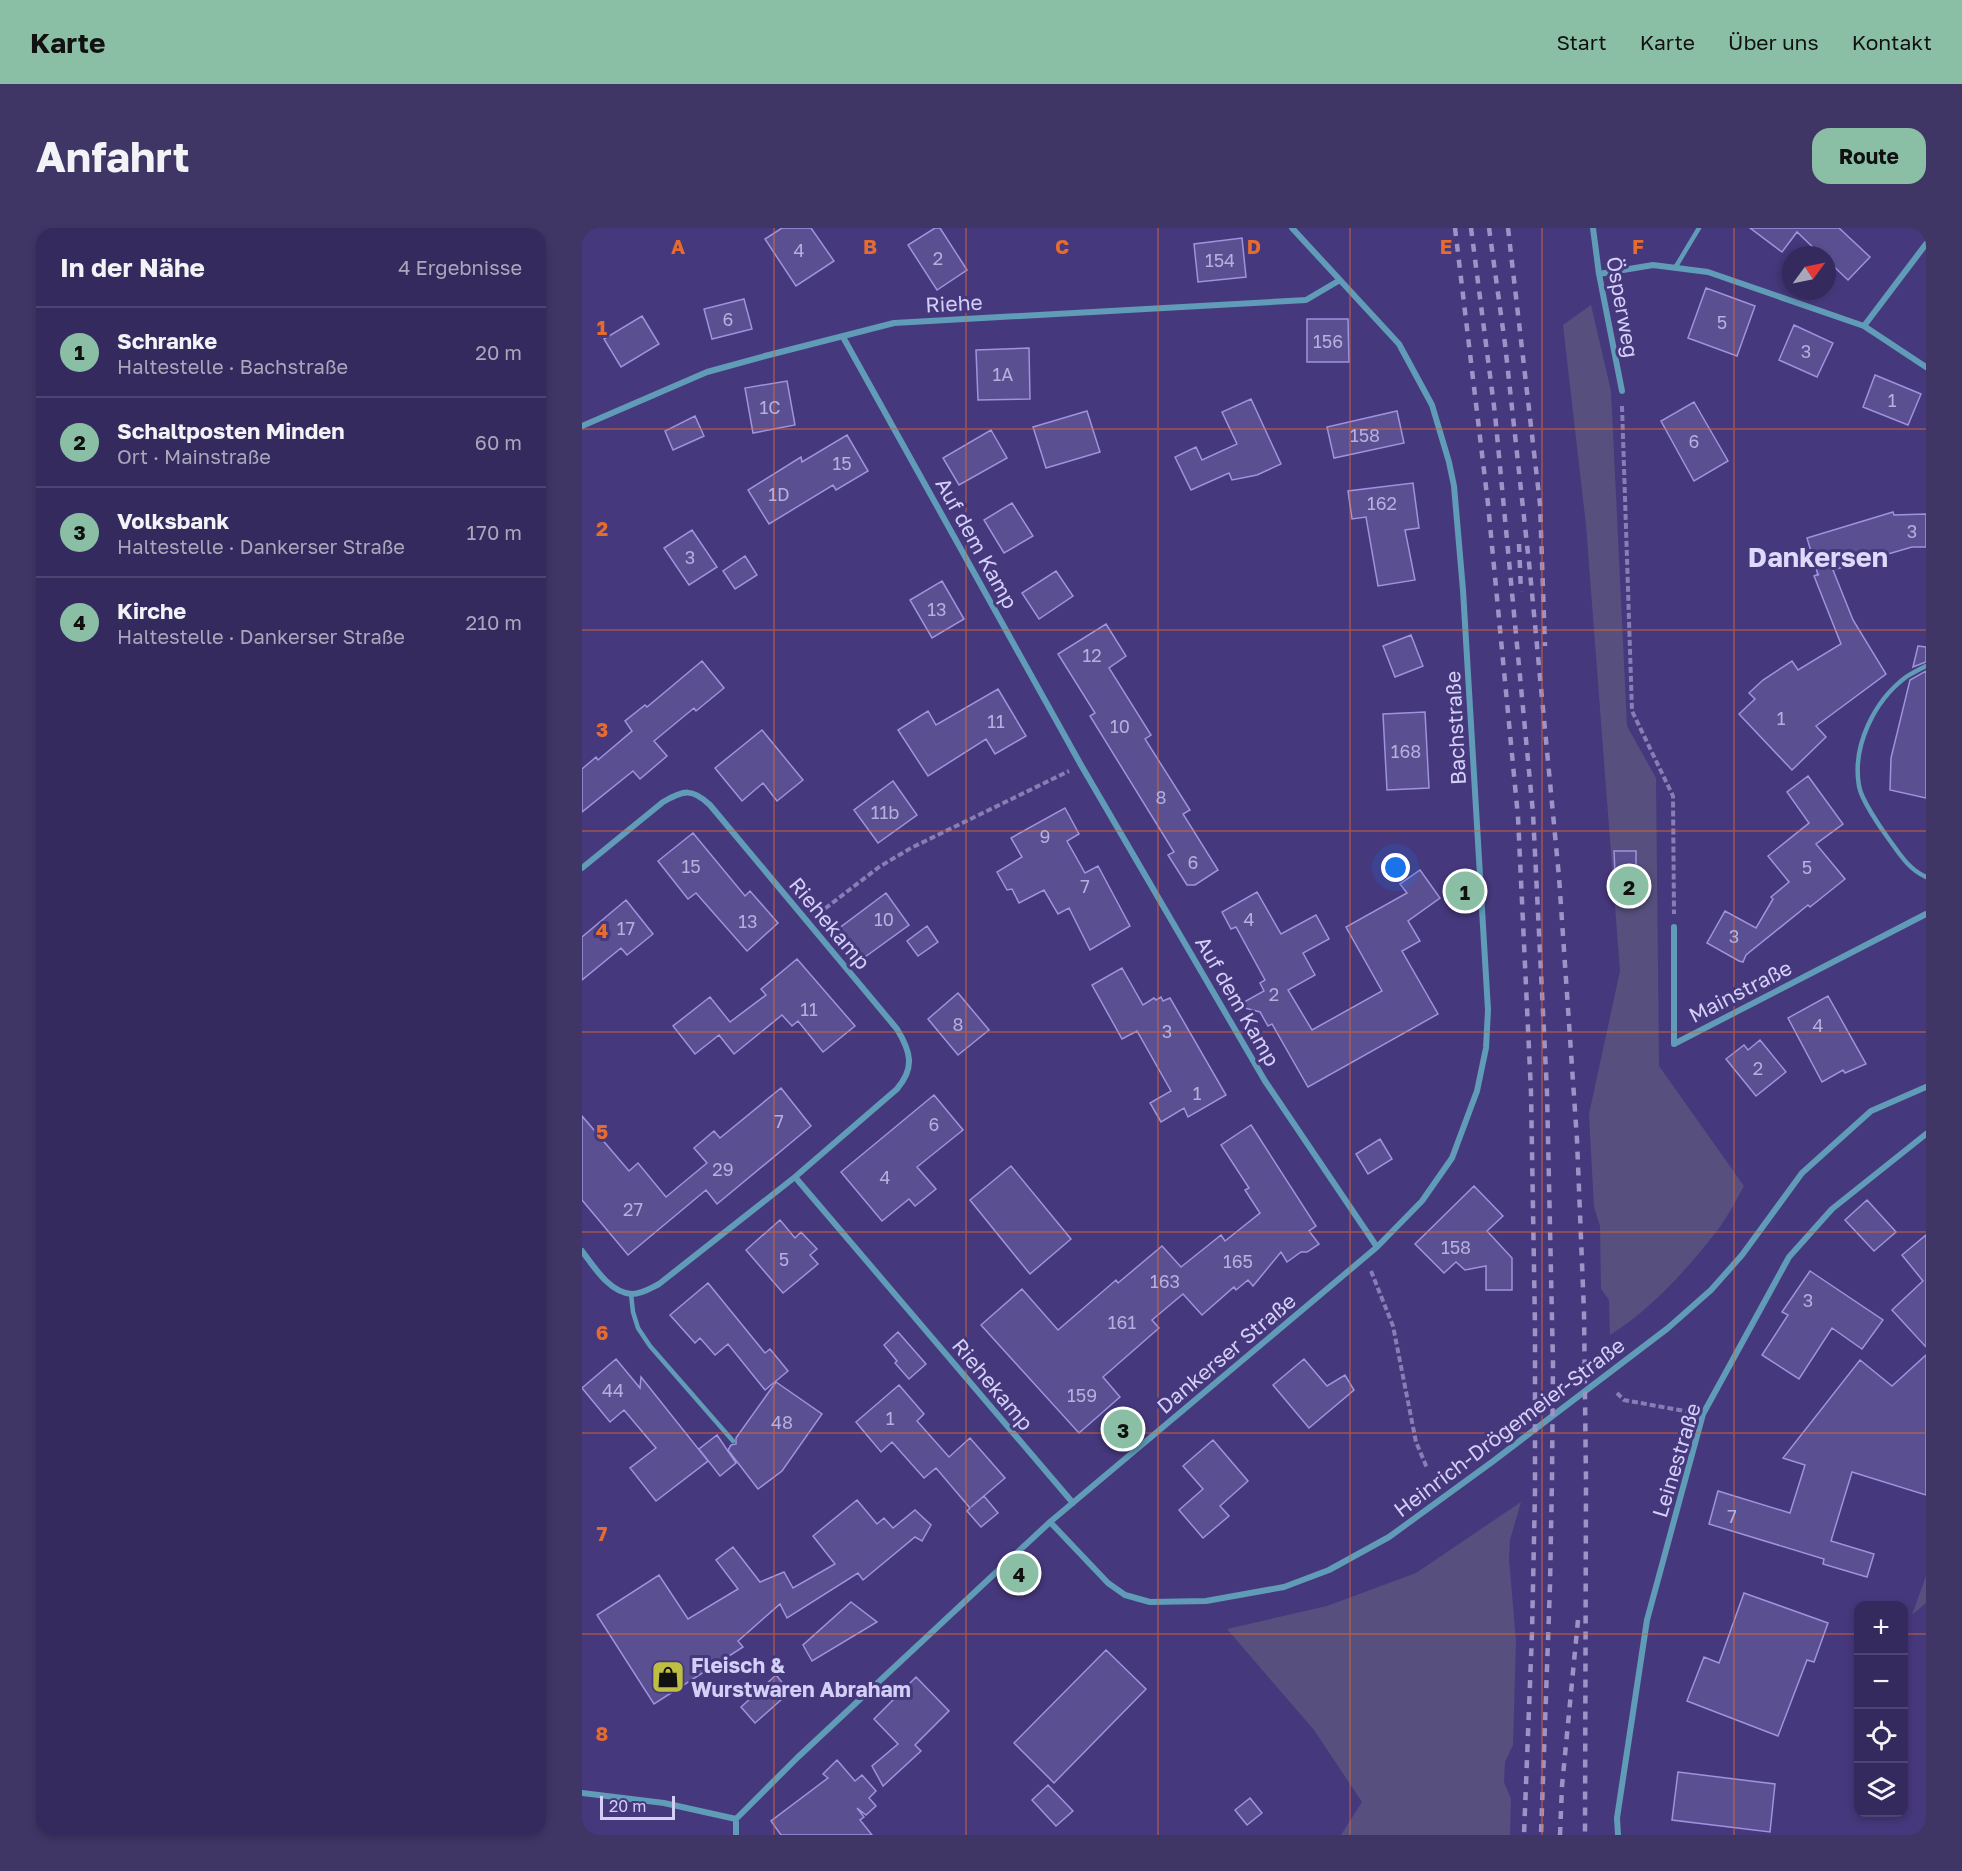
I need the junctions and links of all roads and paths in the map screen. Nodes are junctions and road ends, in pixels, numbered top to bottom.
1 (1292, 228) edge
2 (1593, 228) edge
3 (1699, 228) edge
4 (1926, 243) edge
5 (1675, 268) junction
6 (1599, 274) junction
7 (1340, 280) junction
8 (1864, 326) junction
9 (843, 338) junction
10 (1926, 367) edge
11 (1622, 391) joint
12 (582, 426) edge
13 (1926, 666) edge
14 (1081, 765) junction
15 (582, 868) edge
16 (1926, 877) edge
17 (1926, 914) edge
18 (808, 922) junction
19 (1674, 927) joint
20 (1926, 1087) edge
21 (1926, 1134) edge
22 (795, 1177) junction
23 (1377, 1247) junction
24 (582, 1251) edge
25 (1364, 1258) junction
26 (632, 1294) junction
27 (1617, 1393) dead end
28 (1703, 1414) junction
29 (733, 1441) dead end
30 (1427, 1468) dead end
31 (1073, 1503) junction
32 (1050, 1522) junction
33 (582, 1793) edge
34 (736, 1819) junction
35 (736, 1835) edge
36 (1618, 1835) edge

1 - 7 street, Bachstraße
2 - 6 street, Ösperweg
3 - 5 lane
4 - 8 street
5 - 6 street
5 - 8 street
6 - 11 street, Ösperweg
7 - 9 street, Riehe
7 - 23 street, Bachstraße
8 - 10 street
9 - 12 street, Riehe
9 - 14 street, Auf dem Kamp
11 - 19 path
13 - 16 lane
14 - 18 path
14 - 23 street, Auf dem Kamp
15 - 18 street, Riehekamp
17 - 19 street, Mainstraße
18 - 22 street, Riehekamp
20 - 32 street, Heinrich-Drögemeier-Straße
21 - 28 street, Leinestraße
22 - 26 street, Riehekamp
22 - 31 street, Riehekamp
23 - 25 street, Dankerser Straße
24 - 26 street
25 - 30 path
25 - 31 street, Dankerser Straße
26 - 29 lane
27 - 28 path
28 - 36 street, Leinestraße
31 - 32 street, Dankerser Straße
32 - 34 street, Dankerser Straße
33 - 34 street
34 - 35 street

